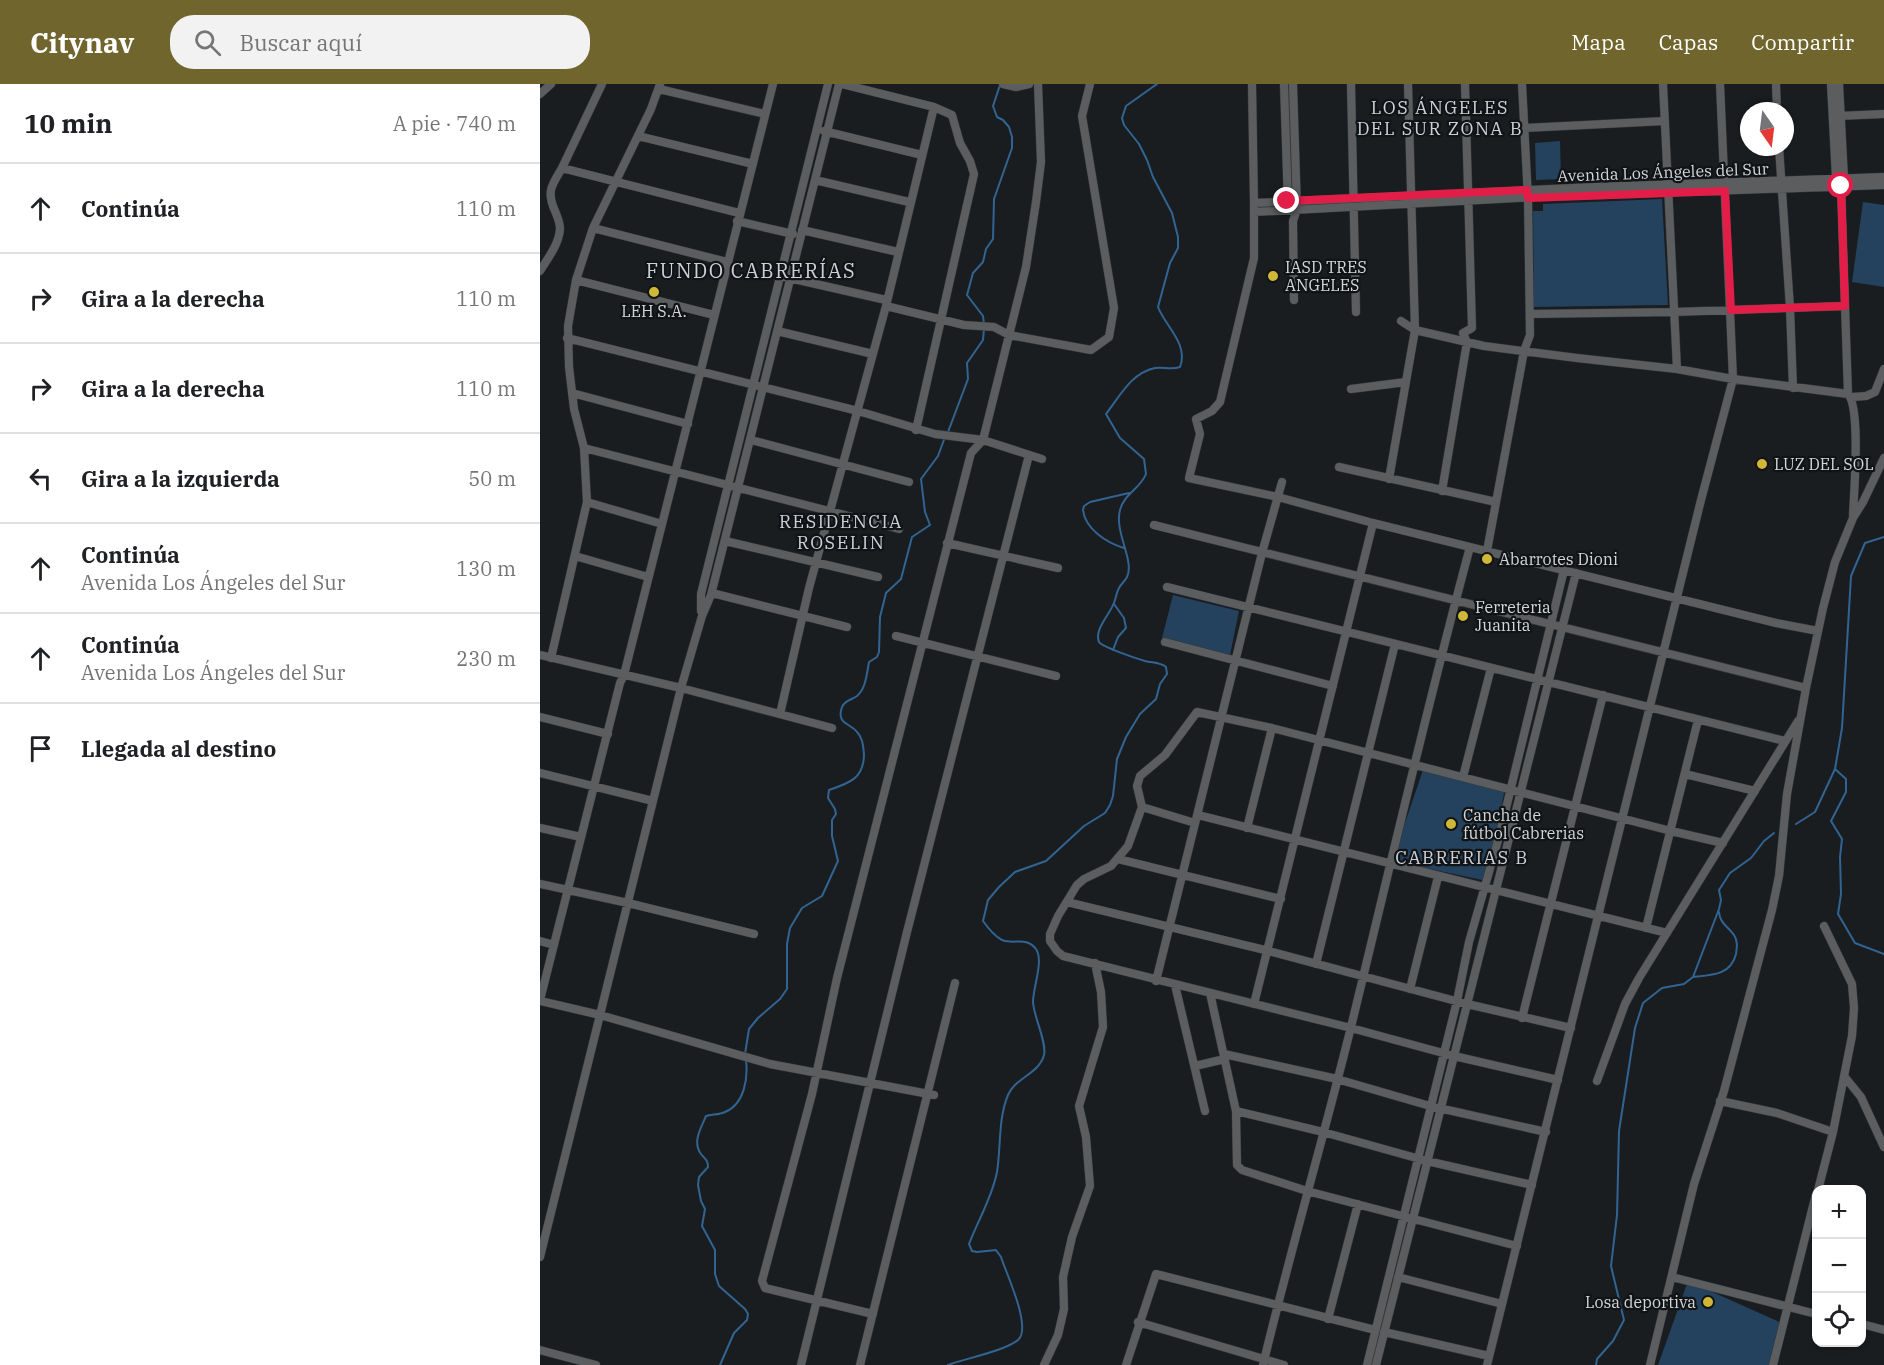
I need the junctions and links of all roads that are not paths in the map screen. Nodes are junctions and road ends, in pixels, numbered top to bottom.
1 (552, 84) edge
2 (602, 84) edge
3 (773, 84) edge
4 (828, 84) edge
5 (840, 84) edge
6 (1003, 84) edge
7 (1029, 84) edge
8 (1038, 84) edge
9 (1090, 84) edge
10 (1252, 84) edge
11 (1284, 84) edge
12 (1293, 84) edge
13 (1351, 84) edge
14 (1408, 84) edge
15 (1465, 84) edge
16 (1522, 84) edge
17 (1663, 84) edge
18 (1720, 84) edge
19 (1776, 84) edge
20 (1831, 84) edge
21 (1839, 84) edge
22 (660, 86) edge
23 (540, 94) edge
24 (1777, 102) edge
25 (934, 107) junction
26 (765, 114) junction
27 (1884, 114) edge
28 (1837, 116) junction
29 (1665, 121) junction
30 (1524, 128) junction
31 (817, 129) junction
32 (827, 132) junction
33 (638, 136) junction
34 (922, 155) junction
35 (1779, 156) edge
36 (753, 164) junction
37 (562, 168) junction
38 (1884, 177) edge
39 (815, 180) junction
40 (616, 181) junction
41 (1840, 181) junction
42 (1781, 185) junction
43 (1884, 185) edge
44 (1725, 187) junction
45 (1669, 189) junction
46 (1528, 194) junction
47 (1470, 196) junction
48 (1412, 199) junction
49 (909, 202) junction
50 (1354, 202) junction
51 (1292, 205) junction
52 (1254, 207) junction
53 (738, 217) junction
54 (593, 228) junction
55 (802, 233) junction
56 (791, 234) junction
57 (898, 252) junction
58 (727, 262) junction
59 (540, 271) edge
60 (780, 276) junction
61 (790, 278) junction
62 (576, 280) junction
63 (1294, 300) dead end
64 (886, 303) junction
65 (1845, 306) junction
66 (1790, 308) junction
67 (1731, 310) junction
68 (1356, 312) dead end
69 (1674, 312) junction
70 (1530, 314) junction
71 (714, 315) junction
72 (942, 320) junction
73 (1401, 321) dead end
74 (1415, 330) junction
75 (777, 331) junction
76 (1009, 335) junction
77 (567, 338) junction
78 (1467, 342) junction
79 (1524, 351) junction
80 (873, 354) junction
81 (1677, 369) junction
82 (1884, 369) edge
83 (700, 372) junction
84 (1733, 379) junction
85 (1406, 382) junction
86 (753, 385) junction
87 (764, 388) junction
88 (1793, 388) junction
89 (1351, 389) dead end
90 (572, 393) junction
91 (1850, 396) junction
92 (858, 411) junction
93 (688, 424) junction
94 (916, 430) junction
95 (751, 440) junction
96 (983, 440) junction
97 (584, 448) junction
98 (1029, 455) junction
99 (1884, 458) edge
100 (1042, 459) dead end
101 (844, 465) junction
102 (1338, 467) dead end
103 (676, 471) junction
104 (1389, 480) junction
105 (1282, 482) dead end
106 (909, 483) dead end
107 (728, 484) junction
108 (738, 487) junction
109 (1442, 491) junction
110 (1278, 497) junction
111 (587, 502) junction
112 (1496, 502) junction
113 (831, 511) junction
114 (1853, 518) junction
115 (1373, 523) junction
116 (662, 524) junction
117 (1154, 525) dead end
118 (899, 529) dead end
119 (725, 541) junction
120 (947, 543) junction
121 (1470, 547) junction
122 (1487, 552) junction
123 (1262, 553) junction
124 (1004, 555) junction
125 (575, 556) junction
126 (816, 563) junction
127 (1058, 568) dead end
128 (1564, 570) junction
129 (1576, 573) junction
130 (648, 577) junction
131 (1359, 577) junction
132 (878, 578) dead end
133 (1167, 587) dead end
134 (712, 593) junction
135 (1678, 598) junction
136 (1455, 601) junction
137 (1249, 607) junction
138 (702, 616) junction
139 (803, 616) junction
140 (1551, 624) junction
141 (847, 627) dead end
142 (1561, 627) junction
143 (1347, 631) junction
144 (1818, 631) junction
145 (896, 636) dead end
146 (1165, 642) dead end
147 (921, 643) junction
148 (1395, 644) junction
149 (1664, 653) junction
150 (540, 655) edge
151 (1442, 656) junction
152 (978, 657) junction
153 (551, 658) junction
154 (1236, 662) junction
155 (1491, 668) junction
156 (624, 675) junction
157 (1056, 676) dead end
158 (1538, 678) junction
159 (1548, 681) junction
160 (1334, 686) junction
161 (681, 688) junction
162 (1806, 688) junction
163 (1604, 695) junction
164 (1651, 708) junction
165 (780, 714) junction
166 (540, 717) edge
167 (1222, 717) junction
168 (1801, 717) junction
169 (1698, 720) junction
170 (832, 728) dead end
171 (1272, 728) junction
172 (608, 734) junction
173 (1320, 741) junction
174 (1785, 741) junction
175 (1367, 753) junction
176 (1415, 765) junction
177 (540, 773) edge
178 (1685, 774) junction
179 (1464, 777) junction
180 (594, 786) junction
181 (1511, 789) junction
182 (1520, 791) junction
183 (1755, 791) junction
184 (653, 801) junction
185 (1575, 805) junction
186 (1142, 807) junction
187 (1624, 818) junction
188 (1197, 819) junction
189 (540, 828) edge
190 (1247, 828) junction
191 (1671, 831) junction
192 (581, 837) junction
193 (1295, 839) junction
194 (1724, 843) junction
195 (1342, 853) junction
196 (1118, 859) junction
197 (1391, 865) junction
198 (1183, 876) junction
199 (1438, 877) junction
200 (540, 884) edge
201 (1485, 888) junction
202 (568, 889) junction
203 (1495, 891) junction
204 (1281, 899) junction
205 (1067, 902) junction
206 (628, 903) junction
207 (1551, 904) junction
208 (1599, 916) junction
209 (1824, 926) dead end
210 (1169, 928) junction
211 (1646, 928) junction
212 (1668, 933) junction
213 (754, 934) dead end
214 (540, 941) edge
215 (554, 945) junction
216 (1269, 951) junction
217 (1095, 963) junction
218 (1316, 964) junction
219 (1363, 977) junction
220 (1156, 981) junction
221 (955, 983) dead end
222 (1175, 985) junction
223 (1410, 989) junction
224 (1210, 993) junction
225 (540, 1000) edge
226 (1457, 1001) junction
227 (1254, 1004) junction
228 (1467, 1004) junction
229 (600, 1015) junction
230 (1522, 1018) junction
231 (1351, 1028) junction
232 (1571, 1028) junction
233 (1443, 1053) junction
234 (1225, 1056) junction
235 (1454, 1056) junction
236 (1195, 1066) junction
237 (816, 1073) junction
238 (1844, 1076) junction
239 (1337, 1079) junction
240 (1558, 1080) junction
241 (1597, 1081) dead end
242 (870, 1083) junction
243 (931, 1094) junction
244 (1720, 1101) junction
245 (1430, 1106) junction
246 (1441, 1108) junction
247 (1205, 1111) dead end
248 (1236, 1111) junction
249 (1323, 1132) junction
250 (1546, 1132) junction
251 (1833, 1132) junction
252 (1884, 1147) edge
253 (1417, 1158) junction
254 (1428, 1161) junction
255 (1532, 1185) junction
256 (1819, 1185) edge
257 (1307, 1191) junction
258 (1358, 1204) junction
259 (1812, 1210) edge
260 (1404, 1215) junction
261 (1413, 1218) junction
262 (1517, 1246) junction
263 (540, 1257) edge
264 (1398, 1277) junction
265 (1672, 1277) junction
266 (817, 1300) junction
267 (1502, 1305) junction
268 (1278, 1306) junction
269 (1788, 1307) junction
270 (1812, 1313) edge
271 (873, 1314) junction
272 (1328, 1319) junction
273 (1138, 1322) junction
274 (1866, 1325) edge
275 (1375, 1330) junction
276 (1884, 1330) edge
277 (1384, 1332) junction
278 (540, 1350) edge
279 (1489, 1356) junction
280 (571, 1362) edge
281 (1264, 1362) edge
282 (596, 1365) edge
283 (801, 1365) edge
284 (861, 1365) edge
285 (1044, 1365) edge
286 (1125, 1365) edge
287 (1284, 1365) edge
288 (1367, 1365) edge
289 (1376, 1365) edge
290 (1487, 1365) edge
291 (1650, 1365) edge
292 (1773, 1365) edge

1 - 23 street
2 - 37 street
3 - 26 street
4 - 31 street
5 - 25 street
5 - 32 street
6 - 7 street
8 - 76 street
9 - 76 street
10 - 52 street
11 - 51 street
12 - 51 street
13 - 50 street
14 - 48 street
15 - 47 street
16 - 30 street
17 - 29 street
18 - 44 street
19 - 24 street
20 - 28 street
21 - 28 street
22 - 26 street
22 - 33 street
25 - 34 street
25 - 72 street
26 - 36 street
27 - 28 street
28 - 41 street
29 - 30 street
29 - 45 street
30 - 46 street
31 - 32 street
31 - 56 street
32 - 34 street
32 - 39 street
33 - 36 street
33 - 40 street
34 - 49 street
35 - 42 street
36 - 53 street
37 - 40 street
37 - 59 street
38 - 41 street
39 - 49 street
39 - 55 street
40 - 53 street
40 - 54 street
41 - 42 street, Avenida Los Ángeles del Sur
41 - 43 street
41 - 65 street
42 - 44 street, Avenida Los Ángeles del Sur
42 - 66 street
44 - 45 street, Avenida Los Ángeles del Sur
44 - 67 street
45 - 46 street, Avenida Los Ángeles del Sur
45 - 69 street
46 - 47 street, Avenida Los Ángeles del Sur
46 - 70 street
47 - 48 street, Avenida Los Ángeles del Sur
47 - 78 street
48 - 50 street, Avenida Los Ángeles del Sur
48 - 74 street
49 - 57 street
50 - 51 street, Avenida Los Ángeles del Sur
50 - 68 street
51 - 52 street, Avenida Los Ángeles del Sur
51 - 63 street
52 - 110 street
53 - 56 street
53 - 58 street
54 - 58 street
54 - 62 street
55 - 56 street
55 - 57 street
55 - 61 street
56 - 60 street
57 - 64 street
58 - 71 street
60 - 61 street
60 - 86 street
61 - 64 street
61 - 75 street
62 - 71 street
62 - 77 street
64 - 72 street
64 - 80 street
65 - 66 street
65 - 91 street
66 - 67 street
66 - 88 street
67 - 69 street
67 - 84 street
69 - 70 street
69 - 81 street
70 - 79 street
71 - 83 street
72 - 76 street
72 - 94 street
73 - 74 street
74 - 78 street
74 - 85 street
75 - 80 street
75 - 87 street
76 - 96 street
77 - 83 street
77 - 90 street
78 - 79 street
78 - 109 street
79 - 81 street
79 - 112 street
80 - 92 street
81 - 84 street
82 - 91 street
83 - 86 street
83 - 93 street
84 - 88 street
84 - 135 street
85 - 89 street
85 - 104 street
86 - 87 street
86 - 107 street
87 - 92 street
87 - 95 street
88 - 91 street
90 - 93 street
90 - 97 street
91 - 114 street
92 - 94 street
92 - 101 street
93 - 103 street
94 - 96 street
95 - 101 street
95 - 108 street
96 - 98 street
96 - 120 street
97 - 103 street
97 - 111 street
98 - 100 street
98 - 124 street
99 - 114 street
101 - 106 street
101 - 113 street
102 - 104 street
103 - 107 street
103 - 116 street
104 - 109 street
105 - 110 street
107 - 108 street
107 - 138 street
108 - 113 street
108 - 119 street
109 - 112 street
110 - 115 street
110 - 123 street
111 - 116 street
111 - 125 street
112 - 122 street
113 - 118 street
113 - 126 street
114 - 144 street
115 - 121 street
115 - 131 street
116 - 130 street
117 - 123 street
119 - 126 street
119 - 134 street
120 - 124 street
120 - 147 street
121 - 122 street
121 - 136 street
122 - 128 street
123 - 131 street
123 - 137 street
124 - 127 street
124 - 152 street
125 - 130 street
125 - 153 street
126 - 132 street
126 - 139 street
128 - 129 street
128 - 140 street
129 - 135 street
129 - 142 street
130 - 156 street
131 - 136 street
131 - 143 street
133 - 137 street
134 - 138 street
134 - 139 street
135 - 144 street
135 - 149 street
136 - 140 street
136 - 151 street
137 - 143 street
137 - 154 street
138 - 161 street
139 - 141 street
139 - 165 street
140 - 142 street
140 - 158 street
142 - 149 street
142 - 159 street
143 - 148 street
143 - 160 street
144 - 162 street
145 - 147 street
146 - 154 street
147 - 152 street
147 - 237 street
148 - 151 street
148 - 175 street
149 - 162 street
149 - 164 street
150 - 153 street
151 - 155 street
151 - 176 street
152 - 157 street
152 - 242 street
153 - 156 street
154 - 160 street
154 - 167 street
155 - 158 street
155 - 179 street
156 - 161 street
156 - 172 street
158 - 159 street
158 - 181 street
159 - 163 street
159 - 182 street
160 - 173 street
161 - 165 street
161 - 184 street
162 - 168 street
163 - 164 street
163 - 185 street
164 - 169 street
164 - 187 street
165 - 170 street
166 - 172 street
167 - 171 street
167 - 186 street
167 - 188 street
168 - 174 street
168 - 244 street
169 - 174 street
169 - 178 street
171 - 173 street
171 - 190 street
172 - 180 street
173 - 175 street
173 - 193 street
174 - 183 street
175 - 176 street
175 - 195 street
176 - 179 street
176 - 197 street
177 - 180 street
178 - 183 street
178 - 191 street
179 - 181 street
180 - 184 street
180 - 192 street
181 - 182 street
181 - 201 street
182 - 185 street
182 - 203 street
183 - 194 street
184 - 206 street
185 - 187 street
185 - 207 street
186 - 188 street
186 - 196 street
187 - 191 street
187 - 208 street
188 - 190 street
188 - 198 street
189 - 192 street
190 - 193 street
191 - 194 street
191 - 211 street
192 - 202 street
193 - 195 street
193 - 204 street
194 - 212 street
195 - 197 street
195 - 218 street
196 - 198 street
196 - 205 street
197 - 199 street
197 - 219 street
198 - 204 street
198 - 210 street
199 - 201 street
199 - 223 street
200 - 202 street
201 - 203 street
201 - 226 street
202 - 206 street
202 - 215 street
203 - 207 street
203 - 228 street
204 - 216 street
205 - 210 street
205 - 217 street
206 - 213 street
206 - 229 street
207 - 208 street
207 - 230 street
208 - 211 street
208 - 232 street
209 - 238 street
210 - 216 street
210 - 220 street
211 - 212 street
212 - 241 street
214 - 215 street
215 - 225 street
216 - 218 street
216 - 227 street
217 - 220 street
217 - 285 street
218 - 219 street
219 - 223 street
219 - 231 street
220 - 222 street
221 - 243 street
222 - 224 street
222 - 236 street
223 - 226 street
224 - 227 street
224 - 234 street
225 - 229 street
226 - 228 street
226 - 233 street
227 - 231 street
228 - 230 street
228 - 235 street
229 - 237 street
229 - 263 street
230 - 232 street
231 - 233 street
231 - 239 street
232 - 240 street
233 - 235 street
233 - 245 street
234 - 236 street
234 - 239 street
234 - 248 street
235 - 240 street
235 - 246 street
236 - 247 street
237 - 242 street
237 - 266 street
238 - 251 street
238 - 252 street
239 - 245 street
239 - 249 street
240 - 250 street
242 - 243 street
242 - 266 street
243 - 271 street
244 - 251 street
244 - 265 street
245 - 246 street
245 - 253 street
246 - 250 street
246 - 254 street
248 - 249 street
248 - 257 street
249 - 253 street
249 - 257 street
250 - 255 street
251 - 256 street
253 - 254 street
253 - 260 street
254 - 255 street
254 - 261 street
255 - 262 street
257 - 258 street
257 - 268 street
258 - 260 street
258 - 272 street
259 - 269 street
260 - 261 street
260 - 275 street
261 - 262 street
261 - 264 street
262 - 267 street
264 - 267 street
264 - 277 street
265 - 269 street
265 - 291 street
266 - 271 street
266 - 283 street
267 - 279 street
268 - 272 street
268 - 273 street
268 - 281 street
269 - 270 street
269 - 292 street
271 - 284 street
272 - 275 street
273 - 281 street
273 - 286 street
274 - 276 street
275 - 288 street
277 - 279 street
277 - 289 street
278 - 280 street
279 - 290 street
280 - 282 street
281 - 287 street

